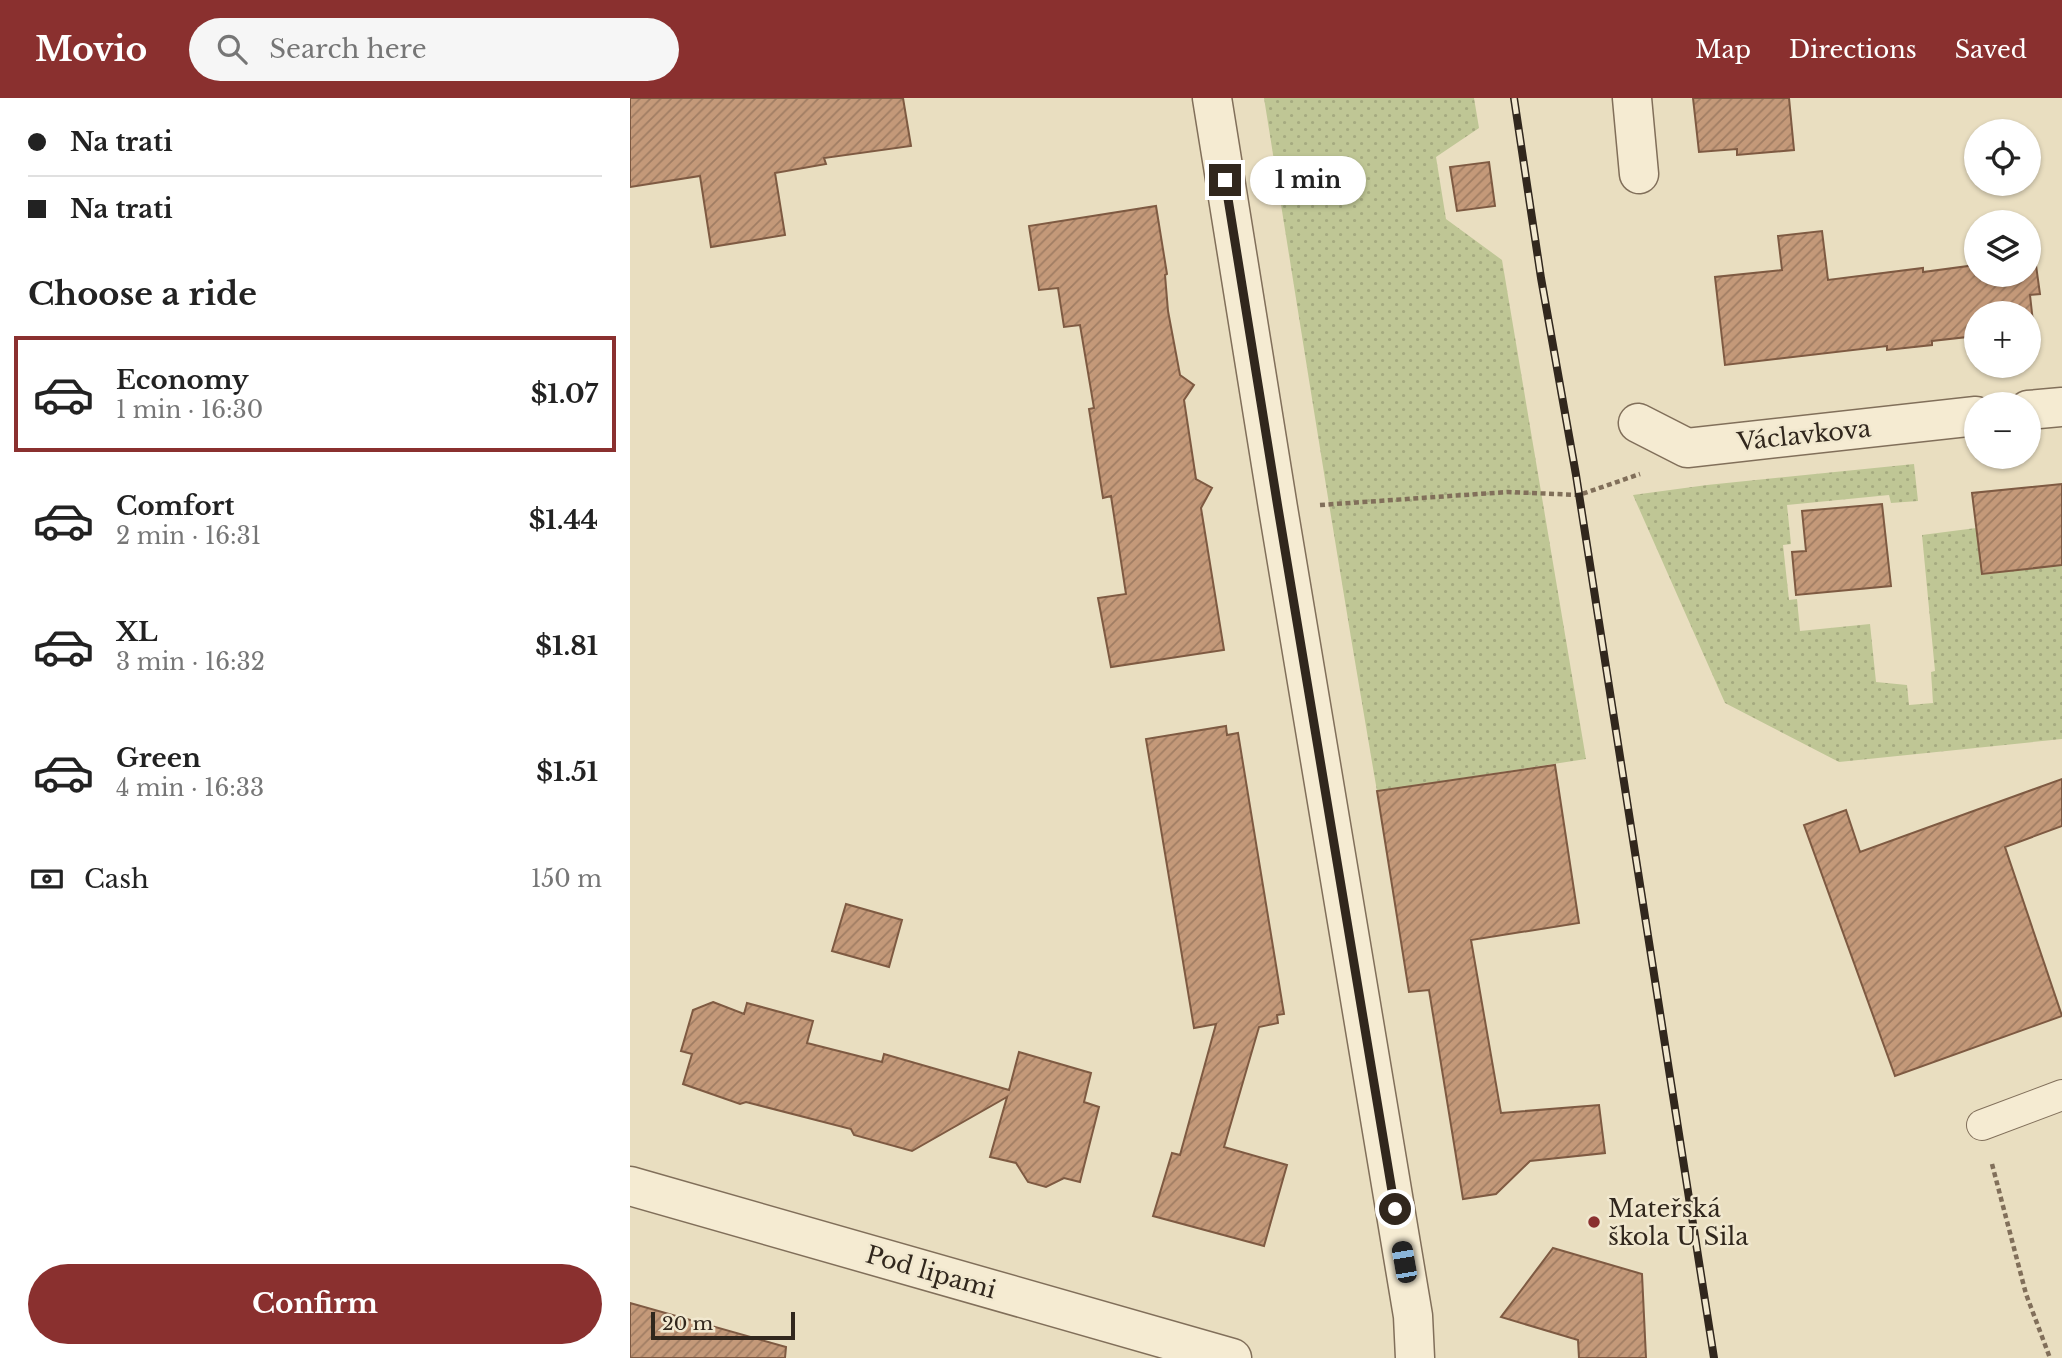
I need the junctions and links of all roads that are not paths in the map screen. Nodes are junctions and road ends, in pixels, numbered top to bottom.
1 (1212, 98) edge
2 (1632, 98) edge
3 (1639, 174) dead end
4 (2062, 407) edge
5 (2041, 409) edge
6 (1964, 417) edge
7 (1638, 423) dead end
8 (2062, 1095) edge
9 (1982, 1125) road end
10 (630, 1186) edge
11 (1232, 1358) edge
12 (1415, 1358) edge

1 - 12 street
2 - 3 street
4 - 5 street
6 - 7 street, Václavkova
8 - 9 lane
10 - 11 street, Pod lipami

